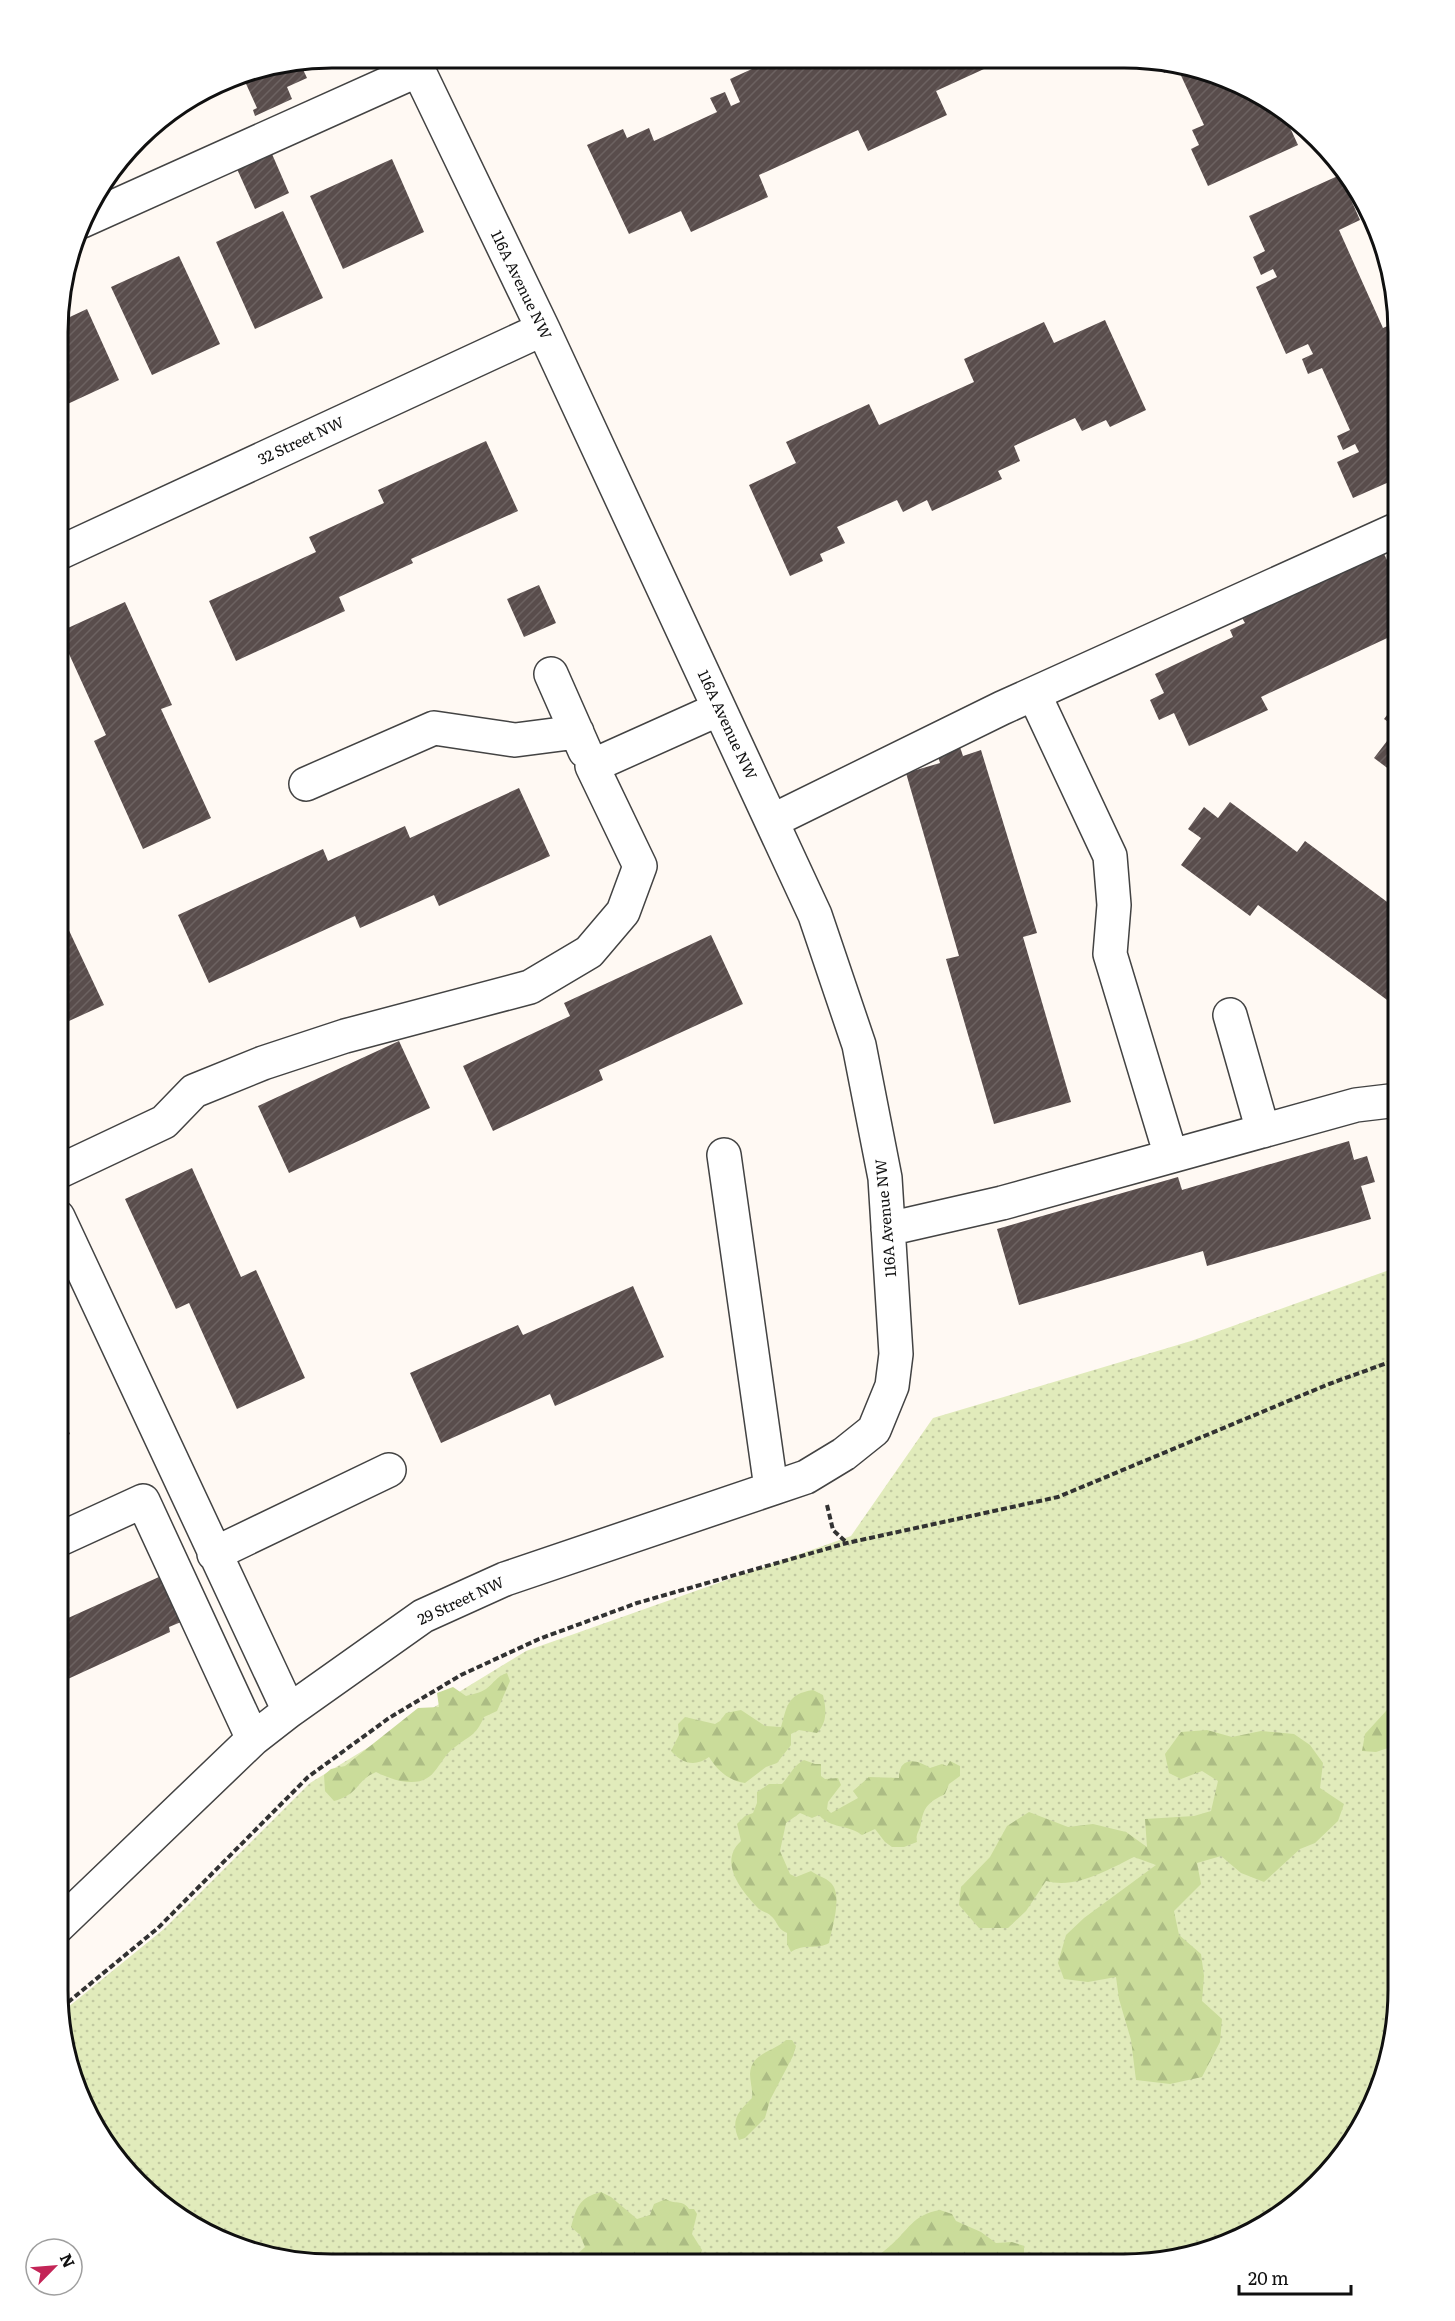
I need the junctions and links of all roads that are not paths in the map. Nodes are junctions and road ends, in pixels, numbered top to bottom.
1 (406, 68) edge
2 (417, 68) edge
3 (96, 214) edge
4 (543, 329) junction
5 (1388, 534) edge
6 (68, 549) edge
7 (551, 674) dead end
8 (1034, 694) junction
9 (719, 709) junction
10 (577, 732) junction
11 (592, 766) junction
12 (306, 784) dead end
13 (772, 821) junction
14 (1230, 1015) dead end
15 (1388, 1101) edge
16 (1263, 1131) junction
17 (724, 1155) dead end
18 (1171, 1156) junction
19 (68, 1167) edge
20 (888, 1229) junction
21 (68, 1239) edge
22 (874, 1430) joint
23 (389, 1470) dead end
24 (771, 1488) junction
25 (68, 1535) edge
26 (214, 1554) junction
27 (289, 1711) junction
28 (253, 1739) junction
29 (68, 1916) edge

1 - 3 street
2 - 4 street, 116A Avenue NW
4 - 6 street, 32 Street NW
4 - 9 street, 116A Avenue NW
5 - 8 street
7 - 10 street
8 - 13 street
8 - 18 street
9 - 11 street
9 - 13 street, 116A Avenue NW
10 - 11 street
10 - 12 street
11 - 19 street
13 - 20 street, 116A Avenue NW
14 - 16 street
15 - 16 street
16 - 18 street
17 - 24 street
18 - 20 street
20 - 22 street, 116A Avenue NW
21 - 26 street
22 - 24 street, 29 Street NW
23 - 26 street
24 - 27 street, 29 Street NW
25 - 28 street
26 - 27 street
27 - 28 street, 29 Street NW
28 - 29 street, 29 Street NW

